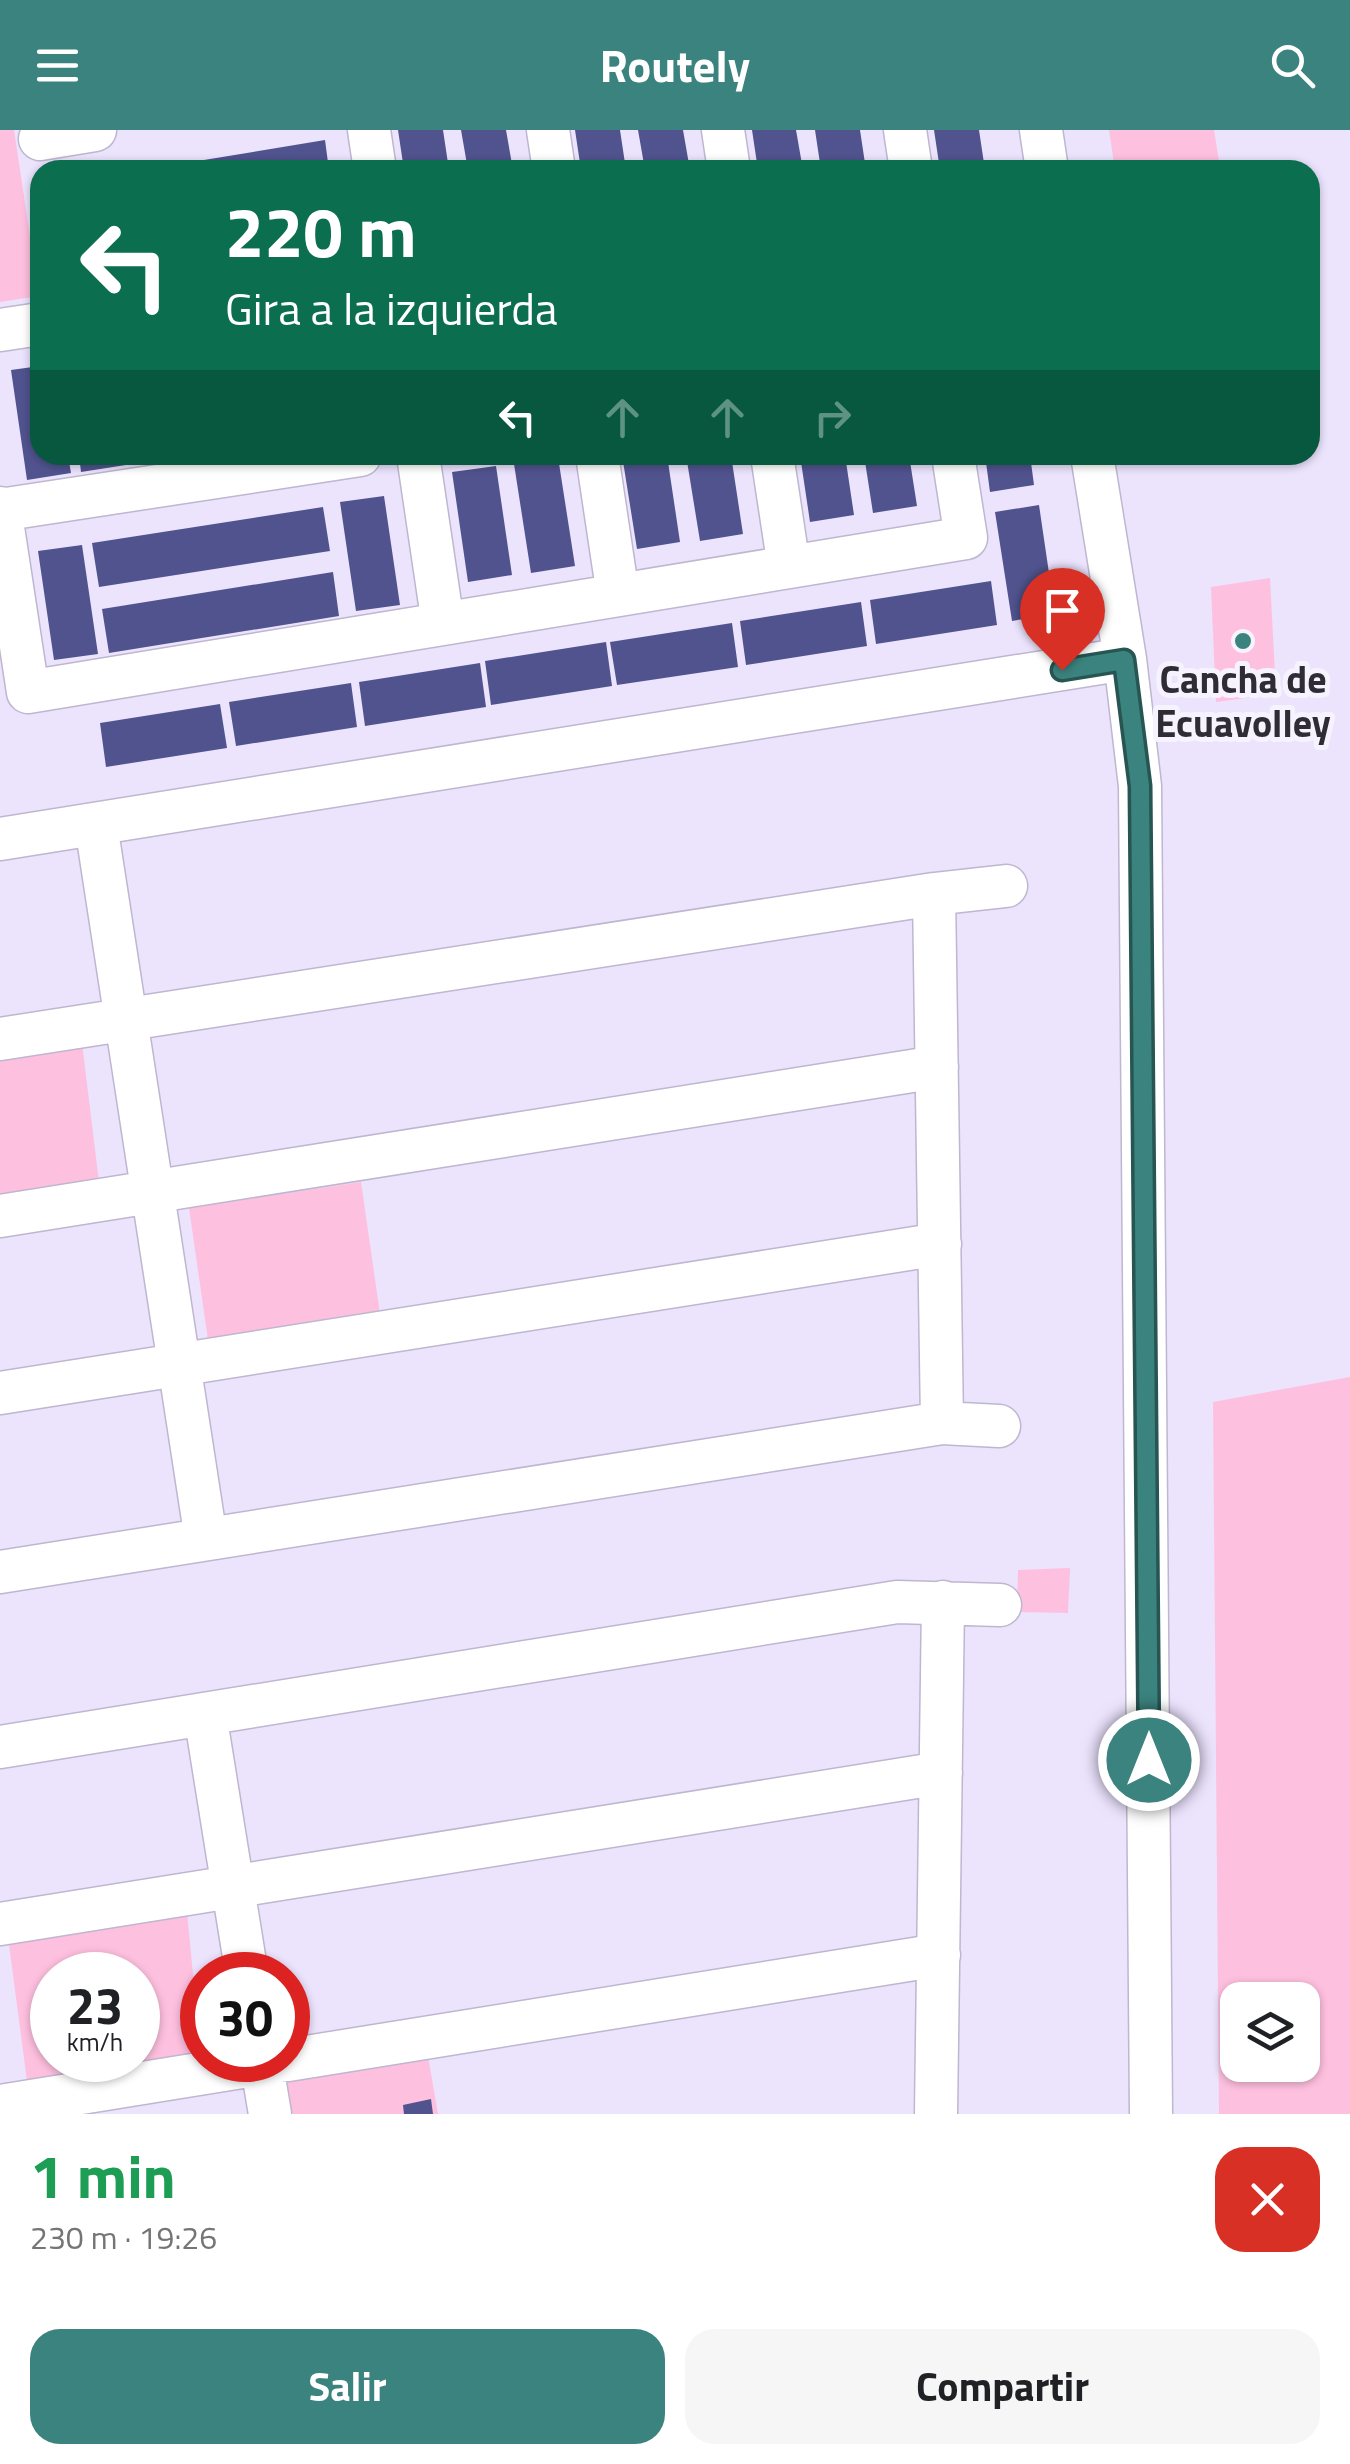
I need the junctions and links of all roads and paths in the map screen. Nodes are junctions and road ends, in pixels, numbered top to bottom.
1 (96, 130) edge
2 (369, 130) edge
3 (548, 130) edge
4 (724, 130) edge
5 (905, 130) edge
6 (1041, 130) edge
7 (41, 146) edge
8 (374, 160) edge
9 (552, 160) edge
10 (728, 160) edge
11 (910, 160) edge
12 (1046, 160) edge
13 (30, 326) edge
14 (0, 330) edge
15 (293, 465) edge
16 (419, 465) edge
17 (598, 465) edge
18 (774, 465) edge
19 (955, 465) edge
20 (1094, 465) edge
21 (0, 509) edge
22 (789, 567) junction
23 (618, 595) junction
24 (443, 624) junction
25 (1124, 660) junction
26 (96, 825) junction
27 (0, 839) edge
28 (1006, 886) dead end
29 (934, 894) junction
30 (126, 1020) junction
31 (0, 1039) edge
32 (937, 1066) junction
33 (152, 1192) junction
34 (0, 1216) edge
35 (940, 1244) junction
36 (179, 1364) junction
37 (0, 1393) edge
38 (942, 1423) junction
39 (999, 1426) dead end
40 (206, 1539) junction
41 (0, 1572) edge
42 (943, 1602) junction
43 (1000, 1604) dead end
44 (205, 1714) junction
45 (0, 1746) edge
46 (941, 1773) junction
47 (233, 1887) junction
48 (0, 1924) edge
49 (243, 1952) edge
50 (938, 1955) junction
51 (310, 2055) edge
52 (180, 2076) edge
53 (272, 2082) edge
54 (0, 2106) edge
55 (270, 2114) edge
56 (936, 2114) edge
57 (1150, 2114) edge

1 - 7 street
2 - 8 street
3 - 9 street
4 - 10 street
5 - 11 street
6 - 12 street
13 - 14 street
15 - 21 street
16 - 24 street
17 - 23 street
18 - 22 street
19 - 22 street
20 - 25 street
21 - 24 street
22 - 23 street
23 - 24 street
25 - 26 street
25 - 57 street
26 - 27 street
26 - 30 street
28 - 29 street
29 - 30 street
29 - 32 street
30 - 31 street
30 - 33 street
32 - 33 street
32 - 35 street
33 - 34 street
33 - 36 street
35 - 36 street
35 - 38 street
36 - 37 street
36 - 40 street
38 - 39 street
38 - 40 street
40 - 41 street
42 - 43 street
42 - 44 street
42 - 46 street
44 - 45 street
44 - 47 street
46 - 47 street
46 - 50 street
47 - 48 street
47 - 49 street
50 - 51 street
50 - 56 street
52 - 54 street
53 - 55 street

